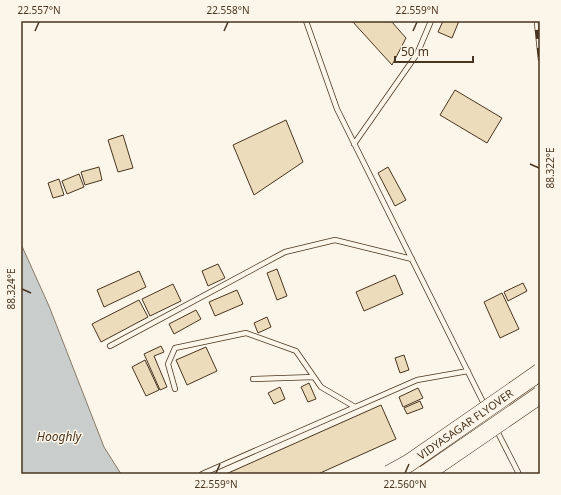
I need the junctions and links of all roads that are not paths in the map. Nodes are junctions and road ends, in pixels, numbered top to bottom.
1 (306, 21) edge
2 (431, 21) edge
3 (354, 144) junction
4 (412, 259) junction
5 (110, 346) dead end
6 (468, 371) junction
7 (540, 372) edge
8 (314, 377) junction
9 (253, 379) dead end
10 (176, 389) dead end
11 (540, 395) edge
12 (355, 407) junction
13 (488, 412) dead end
14 (492, 419) dead end
15 (202, 474) edge
16 (389, 474) edge
17 (425, 474) edge
18 (519, 474) edge

1 - 3 lane
2 - 3 lane
3 - 4 lane
4 - 5 lane
4 - 6 lane
6 - 12 lane
6 - 13 lane
7 - 16 highway, VIDYASAGAR FLYOVER, bridge
8 - 9 lane
8 - 10 lane
8 - 12 lane
11 - 17 highway, VIDYASAGAR FLYOVER, bridge
12 - 15 lane
14 - 18 lane

